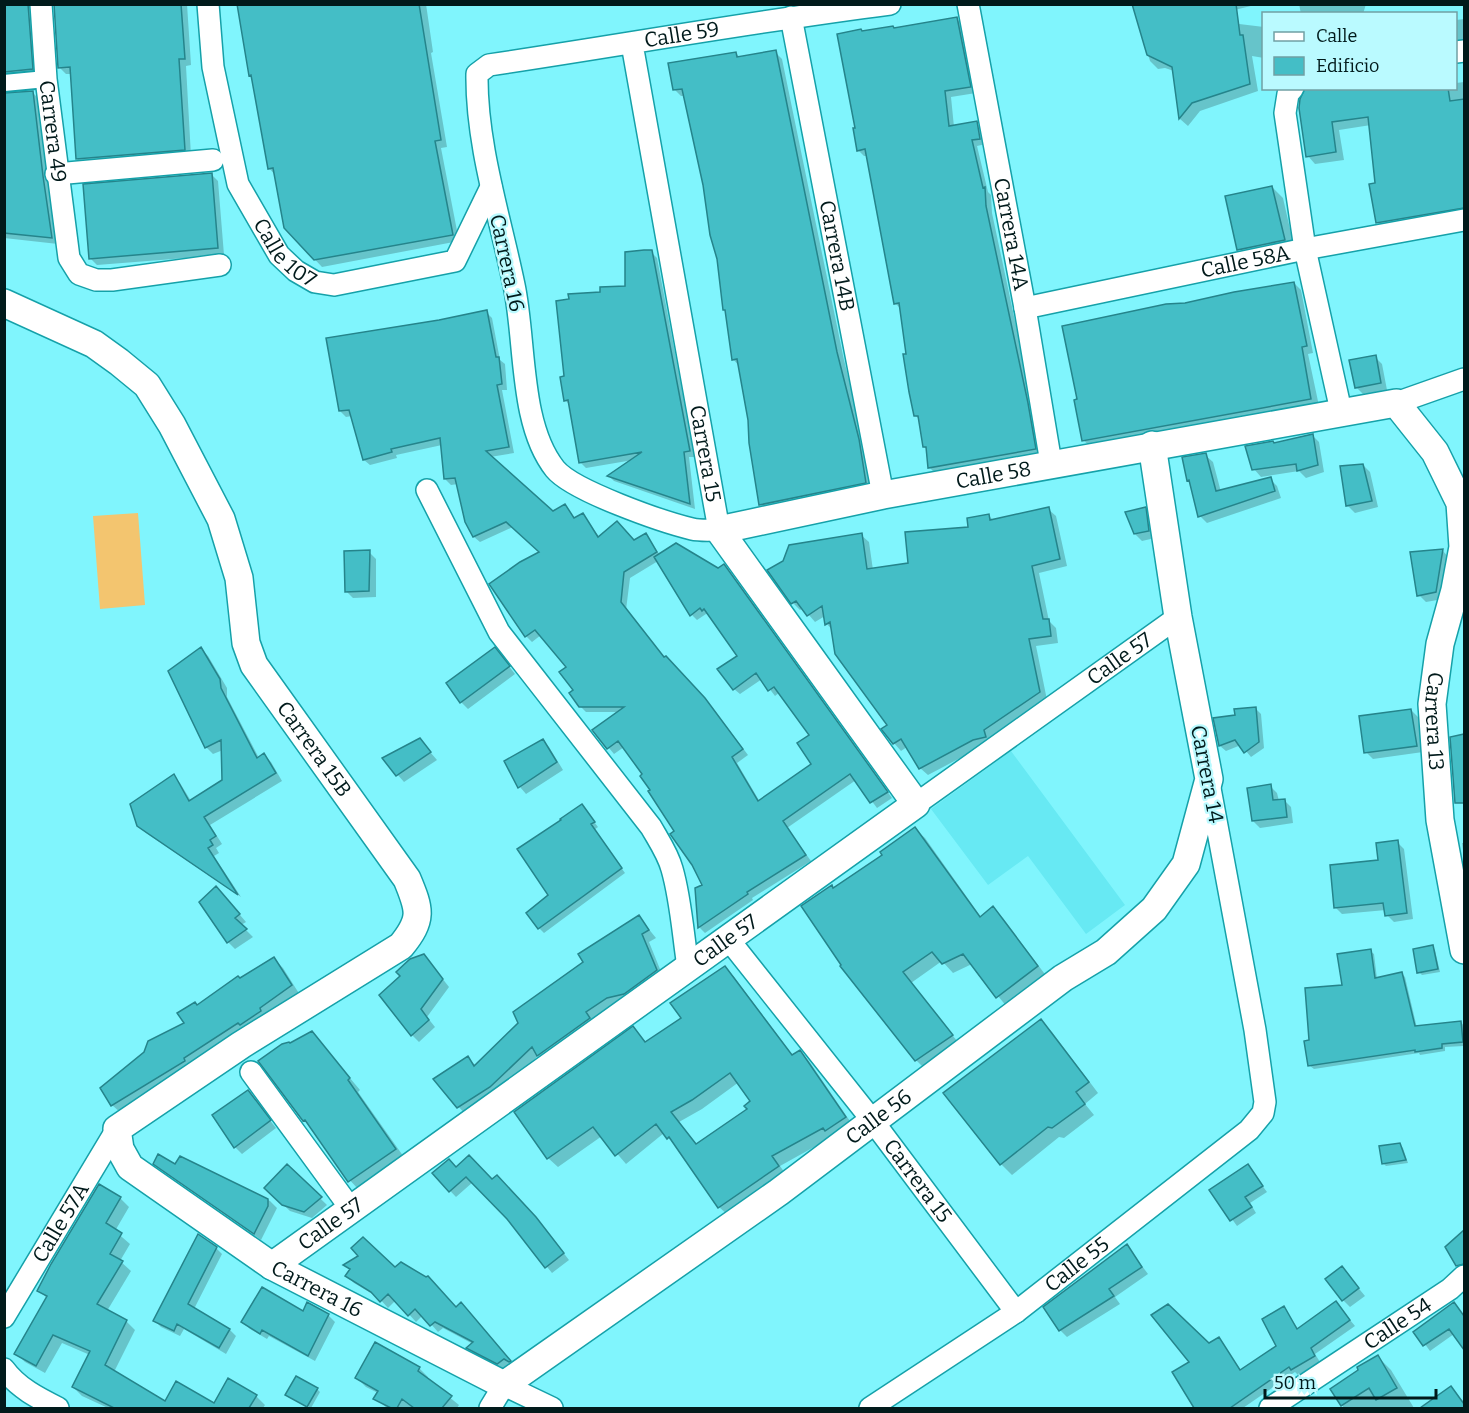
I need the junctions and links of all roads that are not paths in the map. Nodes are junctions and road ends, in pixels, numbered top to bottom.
1 (41, 4) edge
2 (208, 4) edge
3 (890, 4) edge
4 (968, 4) edge
5 (791, 17) junction
6 (632, 44) junction
7 (477, 74) joint
8 (46, 79) junction
9 (4, 83) edge
10 (1290, 91) edge
11 (213, 160) dead end
12 (56, 174) junction
13 (491, 187) junction
14 (1464, 220) edge
15 (1305, 249) junction
16 (220, 265) dead end
17 (4, 303) edge
18 (1025, 308) junction
19 (1464, 379) edge
20 (1396, 403) junction
21 (1341, 411) junction
22 (1152, 445) junction
23 (542, 450) joint
24 (1051, 463) junction
25 (427, 490) dead end
26 (883, 495) junction
27 (719, 530) junction
28 (1460, 589) edge
29 (1178, 617) junction
30 (1209, 779) junction
31 (916, 804) junction
32 (729, 939) junction
33 (1464, 950) edge
34 (688, 967) junction
35 (251, 1072) dead end
36 (1265, 1102) joint
37 (872, 1120) junction
38 (117, 1129) junction
39 (351, 1209) junction
40 (272, 1266) junction
41 (1464, 1276) edge
42 (1016, 1312) junction
43 (4, 1317) edge
44 (4, 1369) edge
45 (504, 1385) junction
46 (57, 1408) edge
47 (490, 1408) edge
48 (552, 1408) edge
49 (870, 1408) edge
50 (1270, 1408) edge

1 - 8 street, Carrera 49
2 - 13 street, Calle 107
3 - 5 street, Calle 59
4 - 18 street, Carrera 14A
5 - 6 street, Calle 59
5 - 26 street, Carrera 14B
6 - 7 street, Calle 59
6 - 27 street, Carrera 15
7 - 13 street, Carrera 16
8 - 9 street
8 - 12 street, Carrera 49
10 - 15 street
11 - 12 street
12 - 16 street, Carrera 49
13 - 23 street, Carrera 16
14 - 15 street, Calle 58A
15 - 18 street, Calle 58A
15 - 21 street
17 - 38 street, Carrera 15B
18 - 24 street, Carrera 14A
19 - 20 street, Calle 58
20 - 21 street, Calle 58
20 - 28 street, Carrera 13
21 - 22 street, Calle 58
22 - 24 street, Calle 58
22 - 29 street, Carrera 14
23 - 27 street, Calle 58
24 - 26 street, Calle 58
25 - 34 street
26 - 27 street, Calle 58
27 - 31 street, Carrera 15
28 - 33 street, Carrera 13
29 - 30 street, Carrera 14
29 - 31 street, Calle 57
30 - 36 street, Carrera 14
30 - 37 street, Calle 56
31 - 32 street, Calle 57
32 - 34 street, Calle 57
32 - 37 street, Carrera 15
34 - 39 street, Calle 57
35 - 39 street
36 - 42 street, Calle 55
37 - 42 street, Carrera 15
37 - 45 street, Calle 56
38 - 40 street, Carrera 16
38 - 43 street, Calle 57A
39 - 40 street, Calle 57
40 - 45 street, Carrera 16
41 - 50 street, Calle 54
42 - 49 street, Calle 55
44 - 46 street
45 - 47 street, Calle 56
45 - 48 street, Carrera 16

